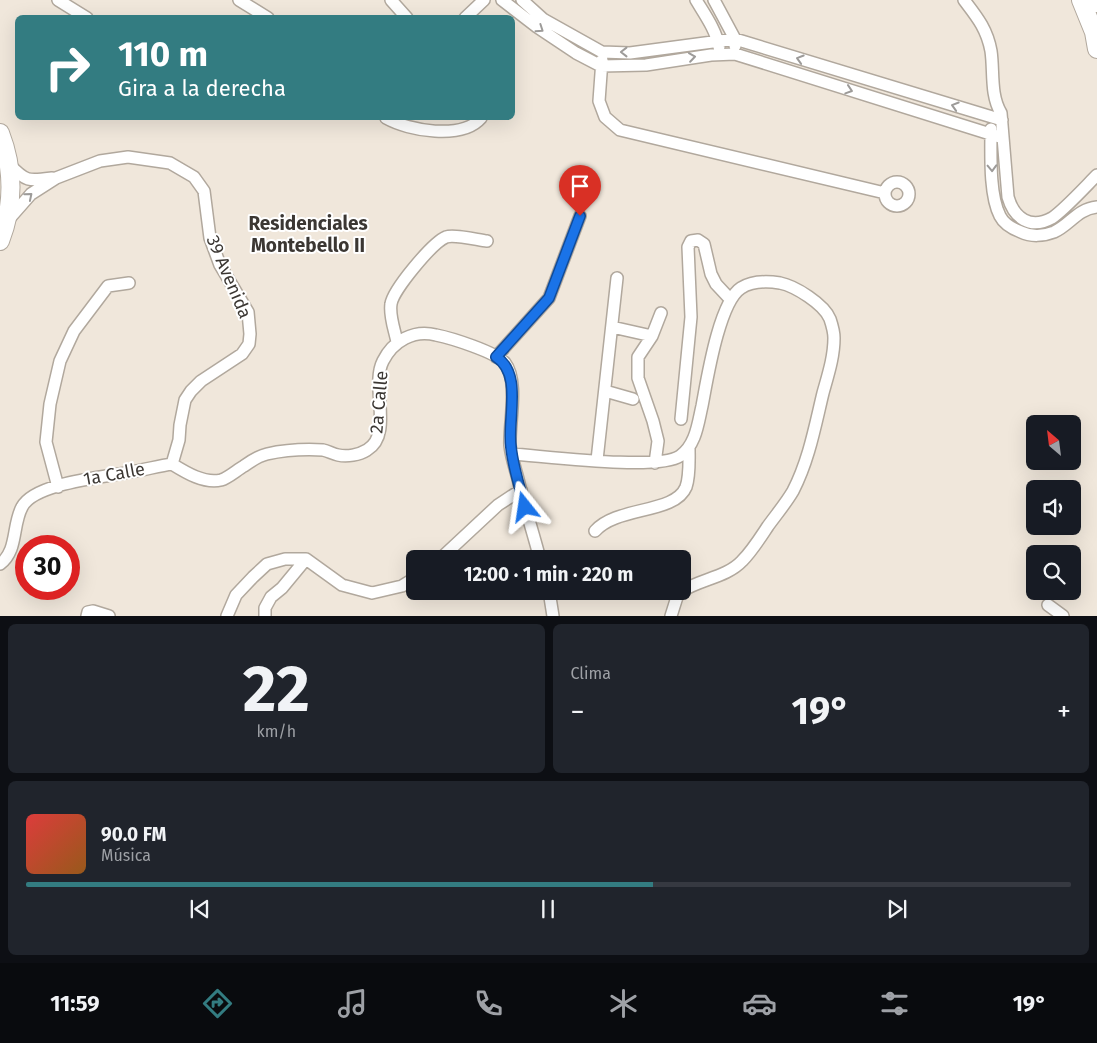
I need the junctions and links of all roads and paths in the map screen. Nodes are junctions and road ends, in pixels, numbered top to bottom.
1 (58, 0) edge
2 (239, 0) edge
3 (391, 0) edge
4 (484, 0) edge
5 (502, 0) edge
6 (522, 0) edge
7 (696, 0) edge
8 (714, 0) edge
9 (964, 0) edge
10 (1082, 0) edge
11 (82, 15) edge
12 (263, 15) edge
13 (404, 15) edge
14 (468, 15) edge
15 (734, 39) junction
16 (718, 40) junction
17 (1097, 49) edge
18 (602, 52) junction
19 (720, 54) junction
20 (735, 54) junction
21 (601, 66) junction
22 (996, 119) junction
23 (391, 120) edge
24 (479, 120) edge
25 (0, 133) edge
26 (991, 135) junction
27 (1003, 138) junction
28 (10, 165) junction
29 (1097, 174) edge
30 (56, 178) junction
31 (1086, 186) junction
32 (885, 193) dead end
33 (1094, 208) edge
34 (580, 216) dead end
35 (1052, 218) junction
36 (8, 220) junction
37 (1056, 231) junction
38 (0, 241) edge
39 (487, 241) dead end
40 (617, 278) dead end
41 (129, 283) dead end
42 (730, 299) junction
43 (661, 313) dead end
44 (612, 327) junction
45 (652, 336) junction
46 (397, 342) junction
47 (496, 357) junction
48 (605, 391) junction
49 (632, 399) dead end
50 (681, 419) dead end
51 (689, 448) junction
52 (512, 454) junction
53 (597, 460) junction
54 (655, 462) junction
55 (172, 464) junction
56 (58, 487) junction
57 (520, 490) junction
58 (595, 531) dead end
59 (450, 550) edge
60 (537, 550) edge
61 (306, 559) junction
62 (0, 564) edge
63 (406, 584) edge
64 (691, 587) edge
65 (550, 600) edge
66 (675, 600) edge
67 (1048, 605) dead end
68 (87, 616) edge
69 (109, 616) edge
70 (228, 616) edge
71 (264, 616) edge
72 (553, 616) edge
73 (671, 616) edge
74 (1063, 616) edge

1 - 11 street
2 - 12 street
3 - 13 street
4 - 14 street
5 -> 21 street
6 - 18 street
7 - 16 street
8 - 15 street
9 - 22 street
10 - 17 highway
15 - 16 street
15 - 20 street
22 -> 15 street
16 -> 18 street
16 - 19 street
18 - 21 street
19 - 20 street
21 -> 19 street
20 -> 26 street
21 - 32 street
22 - 26 street
22 - 27 street
23 - 24 street
25 - 28 highway
26 - 27 street
26 -> 37 street
27 - 35 street
28 - 30 street, 39 Avenida
28 - 36 highway
29 - 31 street
36 -> 30 street, 39 Avenida
30 - 55 street, 39 Avenida
31 - 33 street
31 - 35 street
33 - 37 street
34 - 47 street
35 - 37 street
36 - 38 highway
39 - 46 street
40 - 44 street
41 - 56 street
42 - 50 street
42 - 51 street
42 - 64 street
43 - 45 street
44 - 45 street
44 - 48 street
45 - 54 street
46 - 47 street
46 - 55 street, 2a Calle
47 - 52 street
48 - 49 street
48 - 53 street
51 - 54 street
51 - 58 street
52 - 53 street
52 - 57 street
53 - 54 street
55 - 56 street, 1a Calle
56 - 62 street, 1a Calle
57 - 59 street
57 - 60 street
61 - 63 street
61 - 70 street
61 - 71 street
65 - 72 street
66 - 73 street
67 - 74 street
68 - 69 street

